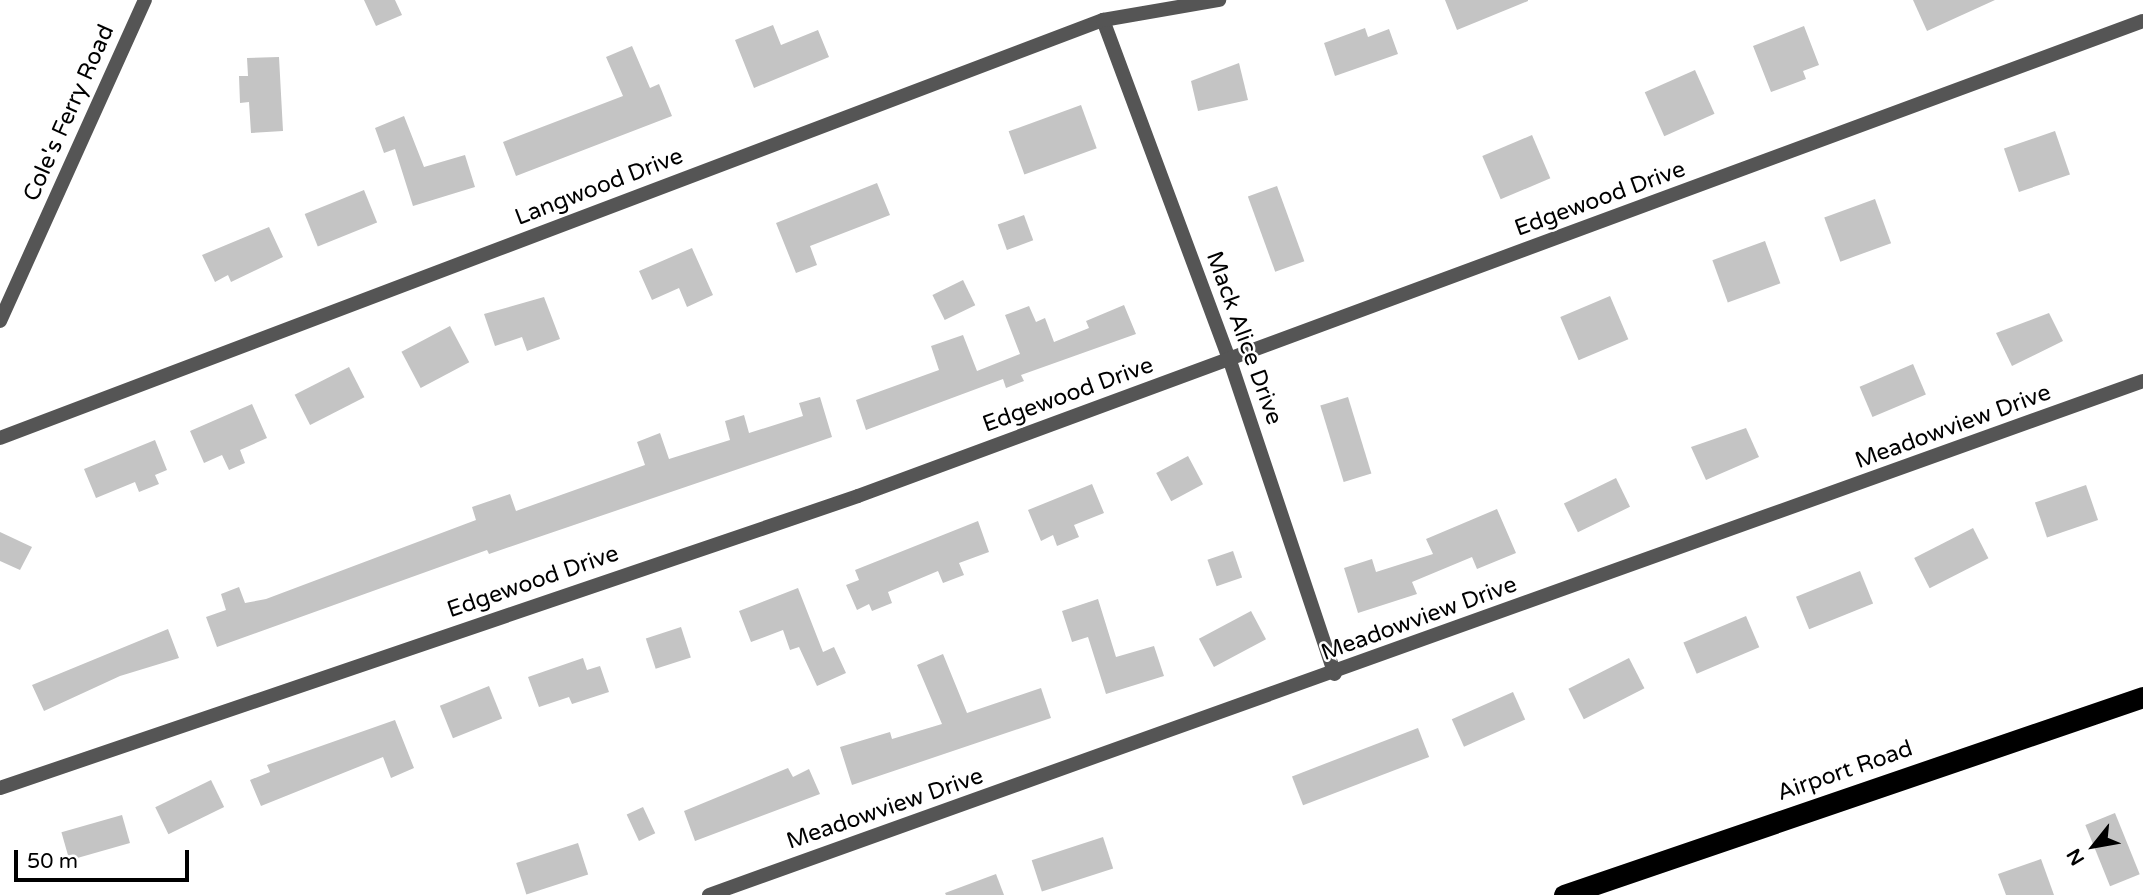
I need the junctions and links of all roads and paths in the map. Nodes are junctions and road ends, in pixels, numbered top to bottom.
1 (145, 0) edge
2 (1219, 0) edge
3 (1103, 20) junction
4 (2143, 21) edge
5 (0, 321) edge
6 (1230, 361) junction
7 (2143, 381) edge
8 (0, 438) edge
9 (1335, 674) junction
10 (2141, 703) edge
11 (0, 788) edge
12 (709, 895) edge
13 (1564, 895) edge

1 - 5 street, Cole's Ferry Road
2 - 3 street, Langwood Drive
3 - 6 street, Mack Alice Drive
3 - 8 street, Langwood Drive
4 - 6 street, Edgewood Drive
6 - 9 street, Mack Alice Drive
6 - 11 street, Edgewood Drive
7 - 9 street, Meadowview Drive
9 - 12 street, Meadowview Drive
10 - 13 highway, Airport Road

